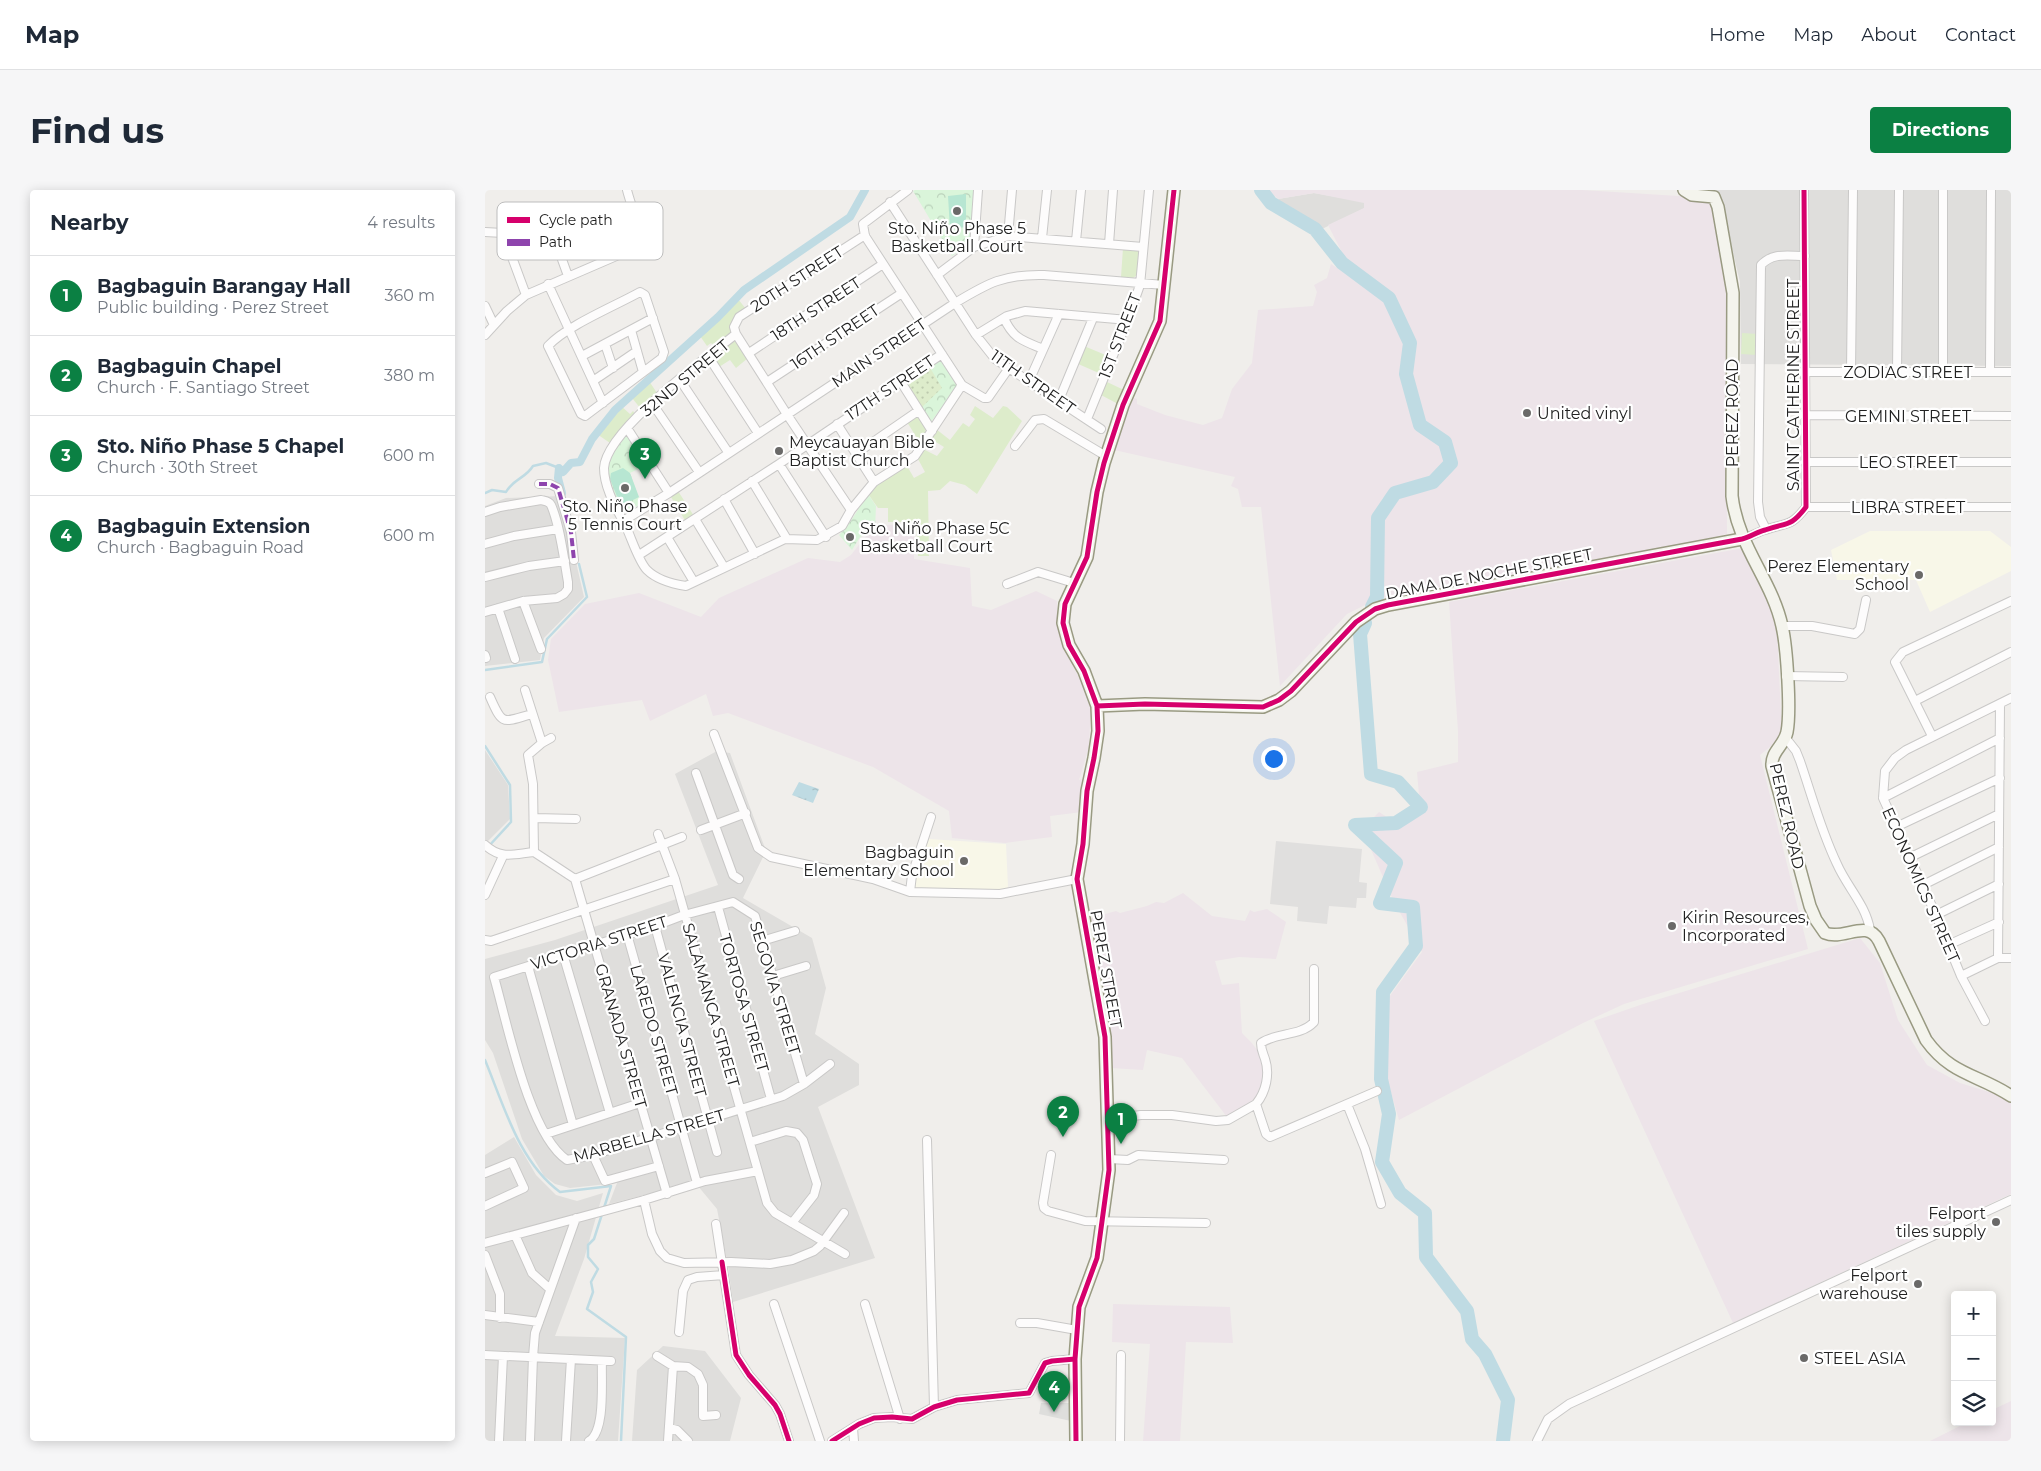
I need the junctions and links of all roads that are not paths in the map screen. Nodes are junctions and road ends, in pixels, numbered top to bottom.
1 (908, 190) edge
2 (978, 190) edge
3 (1012, 190) edge
4 (1047, 190) edge
5 (1081, 190) edge
6 (1113, 190) edge
7 (1149, 190) edge
8 (1174, 190) edge
9 (1684, 190) edge
10 (1804, 190) edge
11 (1853, 190) edge
12 (1899, 190) edge
13 (1943, 190) edge
14 (1991, 190) edge
15 (890, 202) junction
16 (865, 235) junction
17 (1008, 236) junction
18 (1042, 238) junction
19 (1076, 241) junction
20 (1109, 244) junction
21 (974, 247) junction
22 (1143, 247) junction
23 (1805, 256) junction
24 (513, 260) edge
25 (562, 260) edge
26 (607, 260) edge
27 (883, 264) junction
28 (937, 275) junction
29 (568, 276) junction
30 (1140, 283) junction
31 (548, 284) junction
32 (1164, 285) junction
33 (902, 293) junction
34 (526, 295) junction
35 (955, 303) junction
36 (485, 306) edge
37 (1059, 314) junction
38 (653, 318) junction
39 (1004, 318) junction
40 (1093, 318) junction
41 (1128, 320) junction
42 (923, 324) junction
43 (494, 325) junction
44 (569, 330) junction
45 (631, 330) junction
46 (735, 331) junction
47 (485, 335) edge
48 (976, 335) junction
49 (605, 344) junction
50 (1043, 349) junction
51 (637, 351) junction
52 (749, 353) junction
53 (942, 354) junction
54 (581, 356) junction
55 (708, 356) junction
56 (613, 368) junction
57 (1009, 368) junction
58 (1897, 371) junction
59 (643, 372) junction
60 (1805, 372) junction
61 (1851, 372) junction
62 (1943, 372) junction
63 (1990, 372) junction
64 (2011, 372) edge
65 (680, 380) junction
66 (593, 381) junction
67 (1029, 381) junction
68 (767, 382) junction
69 (901, 382) junction
70 (963, 385) junction
71 (1059, 400) junction
72 (603, 402) junction
73 (652, 403) junction
74 (918, 411) junction
75 (787, 415) junction
76 (1805, 415) junction
77 (2011, 416) edge
78 (1087, 419) junction
79 (837, 424) junction
80 (627, 428) junction
81 (1101, 429) dead end
82 (932, 431) junction
83 (758, 433) junction
84 (807, 444) junction
85 (1015, 446) dead end
86 (728, 452) junction
87 (857, 453) junction
88 (1106, 456) junction
89 (1805, 462) junction
90 (2011, 462) edge
91 (779, 464) junction
92 (699, 472) junction
93 (752, 481) junction
94 (874, 482) junction
95 (539, 484) dead end
96 (669, 493) junction
97 (724, 499) junction
98 (1805, 507) junction
99 (2011, 507) edge
100 (851, 510) junction
101 (485, 512) edge
102 (695, 518) junction
103 (623, 521) junction
104 (557, 529) junction
105 (1766, 529) junction
106 (667, 537) junction
107 (826, 537) junction
108 (787, 539) junction
109 (1742, 539) junction
110 (485, 544) edge
111 (755, 554) junction
112 (639, 555) junction
113 (575, 560) dead end
114 (565, 561) junction
115 (724, 567) junction
116 (485, 577) edge
117 (694, 582) junction
118 (1074, 583) junction
119 (1007, 584) dead end
120 (1866, 600) dead end
121 (523, 601) junction
122 (2011, 602) edge
123 (497, 608) junction
124 (485, 612) edge
125 (1782, 626) junction
126 (541, 649) dead end
127 (2011, 652) edge
128 (515, 659) dead end
129 (1786, 676) junction
130 (1843, 677) dead end
131 (525, 690) dead end
132 (490, 697) dead end
133 (2011, 698) edge
134 (1915, 701) junction
135 (2000, 704) junction
136 (1097, 706) junction
137 (533, 714) junction
138 (714, 734) dead end
139 (1932, 736) junction
140 (1785, 737) junction
141 (551, 738) dead end
142 (2000, 738) junction
143 (542, 742) junction
144 (695, 773) dead end
145 (2000, 778) junction
146 (1883, 798) junction
147 (746, 813) junction
148 (1999, 814) junction
149 (931, 817) dead end
150 (535, 818) junction
151 (576, 819) dead end
152 (715, 825) junction
153 (1896, 827) junction
154 (701, 830) dead end
155 (658, 834) dead end
156 (682, 837) dead end
157 (661, 844) junction
158 (487, 846) edge
159 (1999, 847) junction
160 (534, 852) junction
161 (503, 856) junction
162 (1911, 857) junction
163 (575, 879) junction
164 (675, 879) junction
165 (739, 879) dead end
166 (1077, 879) junction
167 (1999, 884) junction
168 (1923, 885) junction
169 (910, 892) junction
170 (485, 895) edge
171 (733, 902) joint
172 (717, 907) junction
173 (584, 910) junction
174 (685, 915) junction
175 (1936, 915) junction
176 (1999, 922) junction
177 (655, 926) junction
178 (1870, 930) junction
179 (795, 931) dead end
180 (627, 934) junction
181 (485, 941) edge
182 (762, 941) junction
183 (594, 945) junction
184 (1948, 945) junction
185 (563, 954) junction
186 (1999, 958) junction
187 (2011, 958) edge
188 (528, 966) junction
189 (806, 966) dead end
190 (1314, 969) dead end
191 (494, 976) joint
192 (773, 976) junction
193 (1961, 976) junction
194 (1985, 1021) dead end
195 (830, 1064) dead end
196 (804, 1084) junction
197 (1377, 1091) dead end
198 (2011, 1096) edge
199 (771, 1099) junction
200 (641, 1103) junction
201 (1256, 1104) junction
202 (1347, 1104) junction
203 (741, 1108) junction
204 (610, 1113) junction
205 (708, 1119) junction
206 (1108, 1119) junction
207 (573, 1125) junction
208 (681, 1128) junction
209 (546, 1134) junction
210 (651, 1138) junction
211 (927, 1140) dead end
212 (750, 1142) junction
213 (717, 1152) dead end
214 (593, 1155) junction
215 (1051, 1156) dead end
216 (1109, 1159) junction
217 (1223, 1160) dead end
218 (659, 1166) junction
219 (758, 1171) junction
220 (485, 1173) edge
221 (697, 1183) junction
222 (667, 1194) junction
223 (644, 1200) junction
224 (2011, 1200) edge
225 (1381, 1204) dead end
226 (485, 1206) edge
227 (843, 1212) dead end
228 (576, 1218) junction
229 (1102, 1220) junction
230 (792, 1223) junction
231 (1206, 1223) dead end
232 (716, 1224) dead end
233 (515, 1235) junction
234 (824, 1241) junction
235 (485, 1243) edge
236 (845, 1254) dead end
237 (485, 1255) edge
238 (722, 1262) junction
239 (724, 1275) junction
240 (550, 1289) junction
241 (774, 1304) dead end
242 (865, 1304) dead end
243 (485, 1316) edge
244 (500, 1318) junction
245 (539, 1322) junction
246 (1020, 1323) dead end
247 (1077, 1330) junction
248 (679, 1332) dead end
249 (485, 1355) edge
250 (1121, 1355) dead end
251 (503, 1356) junction
252 (657, 1356) dead end
253 (533, 1357) junction
254 (571, 1359) junction
255 (1075, 1359) junction
256 (602, 1361) junction
257 (611, 1361) dead end
258 (673, 1366) junction
259 (934, 1408) junction
260 (716, 1415) dead end
261 (900, 1419) junction
262 (669, 1428) junction
263 (853, 1428) junction
264 (499, 1441) edge
265 (530, 1441) edge
266 (566, 1441) edge
267 (589, 1441) edge
268 (668, 1441) edge
269 (688, 1441) edge
270 (789, 1441) edge
271 (820, 1441) edge
272 (832, 1441) edge
273 (855, 1441) edge
274 (1076, 1441) edge
275 (1120, 1441) edge
276 (1537, 1441) edge

1 - 15 street
2 - 21 street
3 - 17 street
4 - 18 street
5 - 19 street
6 - 20 street
7 - 22 street, 1ST STREET
8 - 32 street, PEREZ STREET
9 - 109 street, PEREZ ROAD
10 - 23 street, SAINT CATHERINE STREET
11 - 61 street
12 - 58 street
13 - 62 street
14 - 63 street
15 - 16 street
15 - 28 street, 11TH STREET
16 - 27 street
16 - 46 street, 20TH STREET
17 - 18 street
17 - 21 street
18 - 19 street
19 - 20 street
20 - 22 street
21 - 28 street
22 - 30 street, 1ST STREET
23 - 60 street, SAINT CATHERINE STREET
23 - 105 street
24 - 34 street
25 - 29 street
26 - 29 street
27 - 33 street
27 - 52 street, 18TH STREET
28 - 35 street, 11TH STREET
29 - 31 street
30 - 32 street, MAIN STREET
30 - 35 street, MAIN STREET
30 - 41 street, 1ST STREET
31 - 34 street
31 - 44 street
32 - 88 street, PEREZ STREET
33 - 42 street
33 - 68 street, 16TH STREET
34 - 43 street
35 - 42 street, MAIN STREET
35 - 48 street, 11TH STREET
36 - 43 street
37 - 39 street
37 - 40 street
37 - 50 street
38 - 44 street
38 - 45 street
38 - 59 street
39 - 48 street
39 - 50 street
40 - 41 street
40 - 71 street
41 - 78 street, 1ST STREET
42 - 53 street
42 - 75 street, MAIN STREET
43 - 47 street
44 - 54 street
44 - 72 street
45 - 49 street
45 - 51 street
46 - 52 street
46 - 55 street, 32ND STREET
48 - 57 street, 11TH STREET
49 - 54 street
49 - 56 street
50 - 67 street
51 - 56 street
51 - 59 street
52 - 68 street
53 - 69 street, 17TH STREET
53 - 70 street
54 - 66 street
55 - 65 street, 32ND STREET
55 - 83 street
56 - 66 street
57 - 67 street, 11TH STREET
57 - 70 street
58 - 61 street, ZODIAC STREET
58 - 62 street, ZODIAC STREET
59 - 72 street
60 - 61 street, ZODIAC STREET
60 - 76 street, SAINT CATHERINE STREET
62 - 63 street, ZODIAC STREET
63 - 64 street, ZODIAC STREET
65 - 73 street, 32ND STREET
65 - 86 street
66 - 72 street
67 - 71 street, 11TH STREET
68 - 75 street
69 - 74 street
69 - 79 street, 17TH STREET
70 - 82 street
71 - 78 street, 11TH STREET
73 - 80 street, 32ND STREET
73 - 92 street
74 - 82 street
74 - 87 street
75 - 83 street, MAIN STREET
75 - 84 street
76 - 77 street, GEMINI STREET
76 - 89 street, SAINT CATHERINE STREET
78 - 81 street, 11TH STREET
79 - 84 street, 17TH STREET
79 - 87 street
80 - 96 street
80 - 103 street, 32ND STREET
82 - 94 street
83 - 86 street, MAIN STREET
84 - 91 street, 17TH STREET
84 - 100 street
85 - 88 street
86 - 92 street, MAIN STREET
87 - 94 street
88 - 118 street, PEREZ STREET
89 - 90 street, LEO STREET
89 - 98 street, SAINT CATHERINE STREET
91 - 93 street, 17TH STREET
91 - 107 street
92 - 96 street, MAIN STREET
93 - 97 street, 17TH STREET
93 - 108 street
94 - 100 street
95 - 113 street
96 - 103 street, MAIN STREET
97 - 102 street, 17TH STREET
97 - 111 street
98 - 99 street, LIBRA STREET
98 - 105 street, SAINT CATHERINE STREET
100 - 107 street
101 - 104 street
102 - 106 street, 17TH STREET
102 - 115 street
103 - 112 street, 32ND STREET
104 - 110 street
104 - 114 street
105 - 109 street, SAINT CATHERINE STREET
106 - 112 street, 17TH STREET
106 - 117 street
107 - 108 street, 32ND STREET
108 - 111 street, 32ND STREET
109 - 125 street, PEREZ ROAD
109 - 136 street, DAMA DE NOCHE STREET
111 - 115 street, 32ND STREET
112 - 117 street, 32ND STREET
114 - 116 street
114 - 121 street
115 - 117 street, 32ND STREET
118 - 119 street
118 - 136 street, PEREZ STREET
120 - 125 street
121 - 123 street
121 - 126 street
122 - 134 street
123 - 124 street
123 - 128 street
125 - 129 street, PEREZ ROAD
127 - 134 street
129 - 130 street
129 - 140 street, PEREZ ROAD
131 - 137 street
132 - 137 street
133 - 135 street, ECONOMICS STREET
134 - 139 street
135 - 139 street, ECONOMICS STREET
135 - 142 street
136 - 166 street, PEREZ STREET
137 - 143 street
138 - 147 street
139 - 146 street, ECONOMICS STREET
140 - 178 street
140 - 178 street, PEREZ ROAD
141 - 143 street
142 - 145 street
142 - 146 street
143 - 150 street
144 - 152 street
145 - 148 street
145 - 153 street
146 - 153 street, ECONOMICS STREET
147 - 152 street
147 - 169 street
148 - 159 street
148 - 162 street
149 - 169 street
150 - 151 street
150 - 160 street
152 - 154 street
152 - 165 street
153 - 162 street, ECONOMICS STREET
155 - 157 street, SALAMANCA STREET
156 - 157 street
157 - 163 street
157 - 164 street, SALAMANCA STREET
158 - 161 street
159 - 167 street
159 - 168 street
160 - 161 street
160 - 163 street
161 - 170 street
162 - 168 street, ECONOMICS STREET
163 - 173 street, GRANADA STREET
164 - 173 street
164 - 174 street, SALAMANCA STREET
166 - 169 street
166 - 206 street, PEREZ STREET
167 - 175 street
167 - 176 street
168 - 175 street, ECONOMICS STREET
171 - 172 street, VICTORIA STREET
171 - 182 street, SEGOVIA STREET
172 - 174 street, VICTORIA STREET
172 - 199 street, TORTOSA STREET
173 - 181 street
173 - 183 street, GRANADA STREET
174 - 177 street, VICTORIA STREET
174 - 203 street, SALAMANCA STREET
175 - 184 street, ECONOMICS STREET
176 - 184 street
176 - 186 street
177 - 180 street, VICTORIA STREET
177 - 205 street, VALENCIA STREET
178 - 198 street
179 - 182 street
180 - 183 street, VICTORIA STREET
180 - 208 street, LAREDO STREET
182 - 192 street, SEGOVIA STREET
183 - 185 street, VICTORIA STREET
183 - 200 street, GRANADA STREET
184 - 193 street, ECONOMICS STREET
185 - 188 street, VICTORIA STREET
185 - 204 street
186 - 187 street
186 - 193 street
188 - 191 street, VICTORIA STREET
188 - 207 street
189 - 192 street
190 - 201 street
191 - 209 street, MARBELLA STREET
192 - 196 street, SEGOVIA STREET
193 - 194 street, ECONOMICS STREET
195 - 196 street, MARBELLA STREET
196 - 199 street, MARBELLA STREET
197 - 202 street
199 - 203 street, MARBELLA STREET
200 - 204 street
200 - 210 street, GRANADA STREET
201 - 202 street
201 - 206 street
202 - 225 street
203 - 205 street, MARBELLA STREET
203 - 212 street, SALAMANCA STREET
204 - 207 street
205 - 208 street, MARBELLA STREET
205 - 213 street, VALENCIA STREET
206 - 216 street, PEREZ STREET
207 - 209 street
208 - 210 street, MARBELLA STREET
208 - 221 street, LAREDO STREET
209 - 214 street, MARBELLA STREET
210 - 214 street, MARBELLA STREET
210 - 218 street, GRANADA STREET
211 - 259 street
212 - 219 street, SALAMANCA STREET
212 - 230 street
214 - 218 street
215 - 229 street
216 - 217 street
216 - 229 street, PEREZ STREET
218 - 222 street, GRANADA STREET
219 - 221 street
219 - 230 street, SALAMANCA STREET
220 - 226 street
221 - 222 street
222 - 223 street
223 - 228 street
223 - 238 street
224 - 276 street
227 - 234 street
228 - 233 street
228 - 240 street
229 - 231 street
229 - 247 street, PEREZ STREET
230 - 234 street, SALAMANCA STREET
232 - 238 street
233 - 235 street
233 - 240 street
234 - 236 street, SALAMANCA STREET
234 - 238 street
237 - 244 street
238 - 239 street
239 - 248 street
239 - 270 street
240 - 245 street
241 - 271 street
242 - 261 street
243 - 244 street
244 - 245 street
245 - 253 street
246 - 247 street
247 - 255 street, PEREZ STREET
249 - 251 street
250 - 275 street
251 - 253 street
251 - 264 street
252 - 258 street
253 - 254 street
253 - 265 street
254 - 256 street
254 - 266 street
255 - 259 street
255 - 274 street, PEREZ STREET
256 - 257 street
256 - 267 street
258 - 260 street
258 - 262 street
259 - 261 street
261 - 263 street
262 - 268 street
262 - 269 street
263 - 272 street
263 - 273 street

